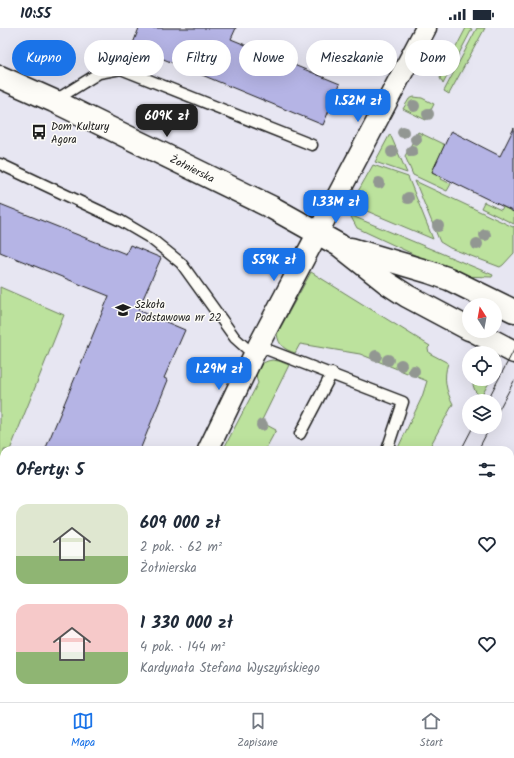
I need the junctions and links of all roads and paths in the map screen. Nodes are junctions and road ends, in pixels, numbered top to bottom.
1 (426, 28) edge
2 (0, 77) edge
3 (54, 101) junction
4 (312, 145) dead end
5 (0, 164) edge
6 (317, 233) junction
7 (338, 245) junction
8 (514, 311) edge
9 (462, 325) edge
10 (487, 338) edge
11 (256, 351) junction
12 (514, 352) edge
13 (332, 374) junction
14 (300, 434) dead end
15 (210, 446) edge
16 (388, 446) edge

1 - 6 street
2 - 3 street, Żołnierska
3 - 4 lane
3 - 6 street, Żołnierska
5 - 11 lane
6 - 7 street, Żołnierska
6 - 11 street
7 - 8 street, Żołnierska
7 - 9 street, Żołnierska
10 - 12 street
11 - 13 lane
11 - 15 street
13 - 14 lane
13 - 16 lane

